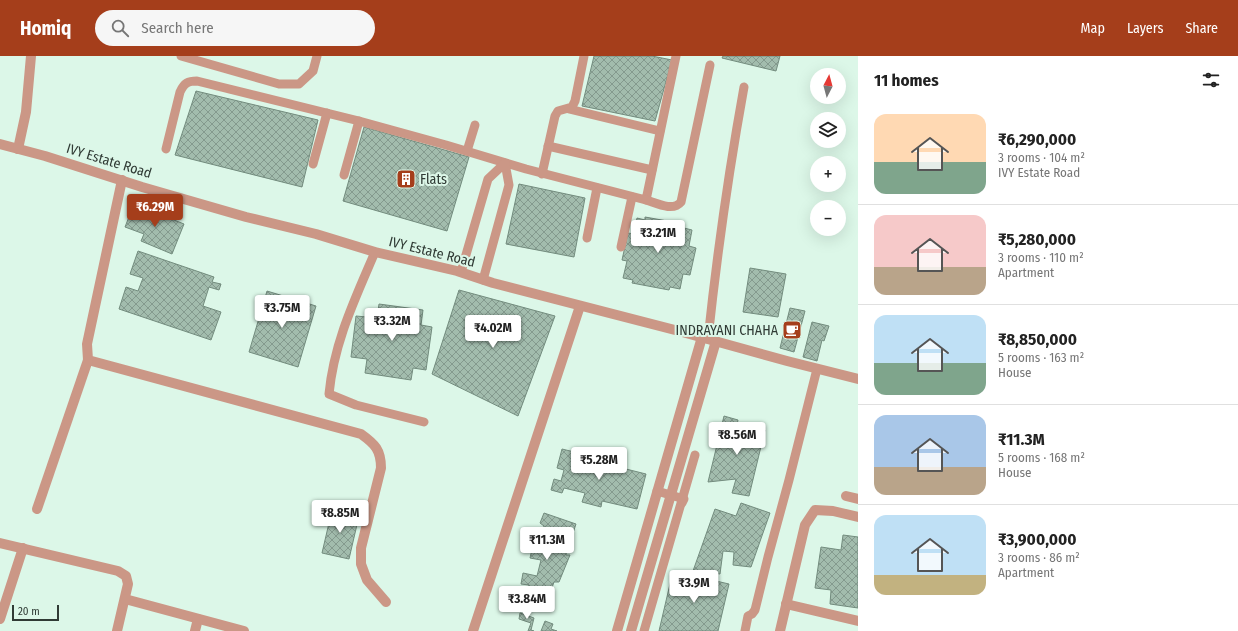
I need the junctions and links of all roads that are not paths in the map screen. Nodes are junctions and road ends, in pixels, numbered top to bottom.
1 (31, 56) edge
2 (181, 56) edge
3 (317, 56) edge
4 (584, 56) edge
5 (676, 56) edge
6 (710, 65) dead end
7 (744, 87) dead end
8 (569, 109) junction
9 (327, 113) junction
10 (359, 121) junction
11 (475, 125) dead end
12 (660, 131) junction
13 (0, 144) edge
14 (548, 146) junction
15 (18, 149) junction
16 (166, 149) dead end
17 (467, 151) junction
18 (505, 163) junction
19 (314, 164) dead end
20 (652, 170) junction
21 (344, 174) dead end
22 (542, 174) junction
23 (122, 180) junction
24 (597, 188) junction
25 (632, 197) junction
26 (646, 200) junction
27 (587, 238) dead end
28 (621, 247) dead end
29 (375, 252) junction
30 (461, 272) junction
31 (484, 280) junction
32 (580, 306) junction
33 (709, 339) junction
34 (88, 360) junction
35 (817, 369) junction
36 (858, 379) edge
37 (424, 422) dead end
38 (695, 455) dead end
39 (657, 491) junction
40 (671, 495) junction
41 (846, 496) dead end
42 (683, 499) junction
43 (858, 499) edge
44 (37, 509) dead end
45 (858, 517) edge
46 (0, 543) edge
47 (24, 548) junction
48 (125, 599) junction
49 (386, 602) dead end
50 (786, 604) junction
51 (0, 619) edge
52 (198, 619) junction
53 (858, 621) edge
54 (117, 631) edge
55 (195, 631) edge
56 (244, 631) edge
57 (473, 631) edge
58 (617, 631) edge
59 (631, 631) edge
60 (644, 631) edge
61 (745, 631) edge
62 (780, 631) edge

1 - 15 street
2 - 3 lane
4 - 8 lane
5 - 12 lane
6 - 26 lane
7 - 33 lane
8 - 12 lane
8 - 14 lane
9 - 10 lane
9 - 16 lane
9 - 19 lane
10 - 17 lane
10 - 21 lane
11 - 17 lane
12 - 20 lane
13 - 15 street, IVY Estate Road
14 - 20 lane
14 - 22 lane
15 - 23 street, IVY Estate Road
17 - 18 lane
18 - 22 lane
18 - 30 lane
18 - 31 lane
20 - 26 lane
22 - 24 lane
23 - 29 street, IVY Estate Road
23 - 34 street
24 - 25 lane
24 - 27 lane
25 - 26 lane
25 - 28 lane
29 - 30 street, IVY Estate Road
29 - 37 lane
30 - 31 street, IVY Estate Road
31 - 32 street, IVY Estate Road
32 - 33 street, IVY Estate Road
32 - 57 street
33 - 35 street, IVY Estate Road
33 - 39 street
33 - 40 street
34 - 44 street
34 - 49 street
35 - 36 street, IVY Estate Road
35 - 61 lane
38 - 42 lane
39 - 40 lane
39 - 58 street
40 - 42 lane
40 - 59 street
41 - 43 street
42 - 60 lane
45 - 50 street
46 - 47 street
47 - 48 street
47 - 51 street
48 - 52 street
48 - 54 street
50 - 53 street
50 - 62 street
52 - 55 street
52 - 56 street

